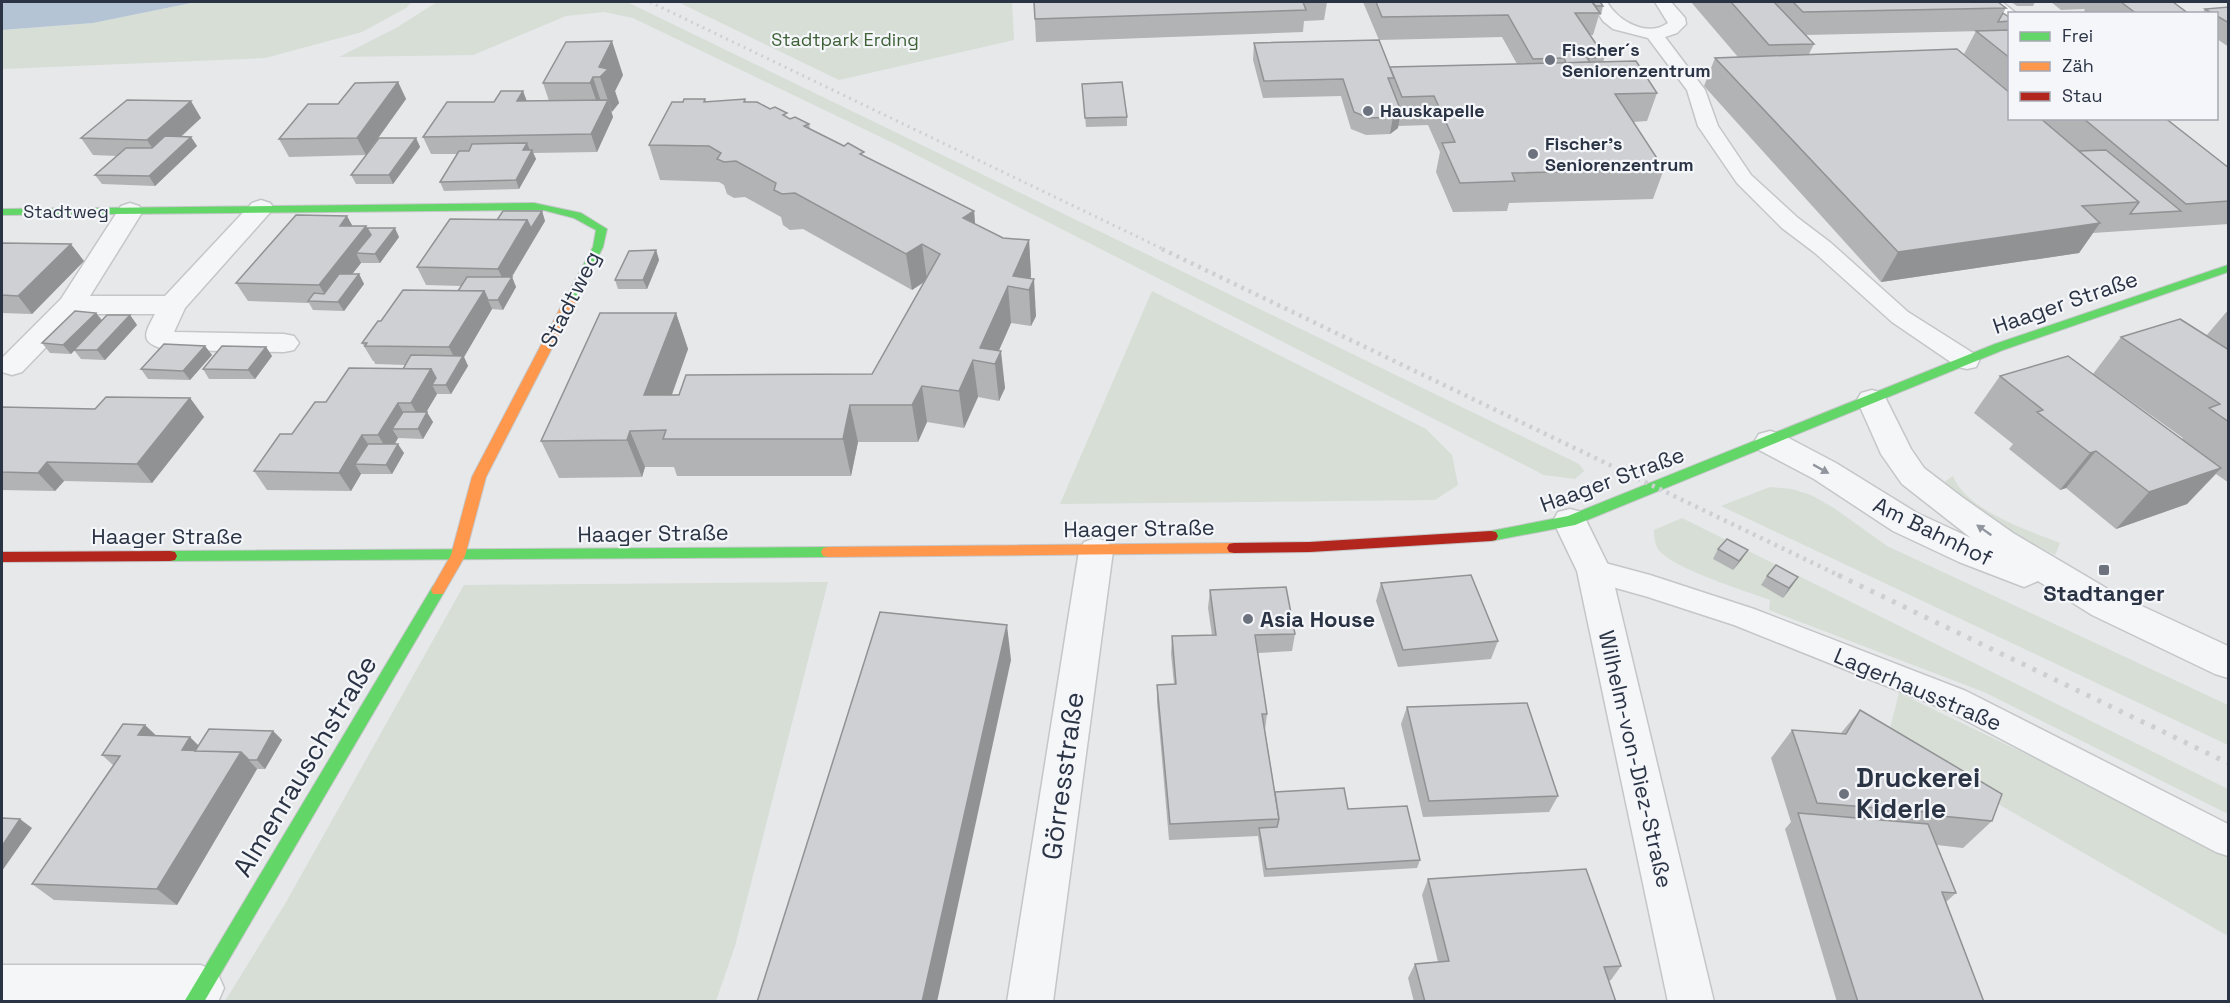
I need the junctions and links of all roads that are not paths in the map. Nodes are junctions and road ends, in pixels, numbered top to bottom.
1 (1599, 2) edge
2 (1663, 2) edge
3 (1992, 2) edge
4 (2008, 14) edge
5 (1653, 33) junction
6 (261, 208) junction
7 (130, 211) junction
8 (2, 212) edge
9 (2229, 268) edge
10 (71, 305) junction
11 (173, 305) junction
12 (284, 343) dead end
13 (1967, 361) junction
14 (12, 365) dead end
15 (1872, 400) junction
16 (1770, 442) junction
17 (1570, 521) junction
18 (1096, 550) junction
19 (458, 556) junction
20 (2, 557) edge
21 (1594, 571) junction
22 (2104, 605) junction
23 (2229, 663) edge
24 (2229, 841) edge
25 (2, 988) edge
26 (197, 995) edge
27 (1030, 1002) edge
28 (1691, 1002) edge

1 - 5 lane
2 - 5 lane
3 - 4 lane
5 - 13 lane
6 - 7 street, Stadtweg
6 - 11 street
6 - 19 street, Stadtweg
7 - 8 street, Stadtweg
7 - 10 street, Stadtweg
9 - 13 street, Haager Straße
10 - 11 street
10 - 14 street, Stadtweg
11 - 12 street
13 - 15 street, Haager Straße
15 - 16 street, Haager Straße
22 -> 15 street, Am Bahnhof
16 - 17 street, Haager Straße
16 -> 22 street, Am Bahnhof
17 - 18 street, Haager Straße
17 - 21 street, Wilhelm-von-Diez-Straße
18 - 19 street, Haager Straße
18 - 27 street, Görresstraße
19 - 20 street, Haager Straße
19 - 26 street, Almenrauschstraße
21 - 24 lane, Lagerhausstraße
21 - 28 street, Wilhelm-von-Diez-Straße
22 - 23 street, Am Bahnhof
25 - 26 street

